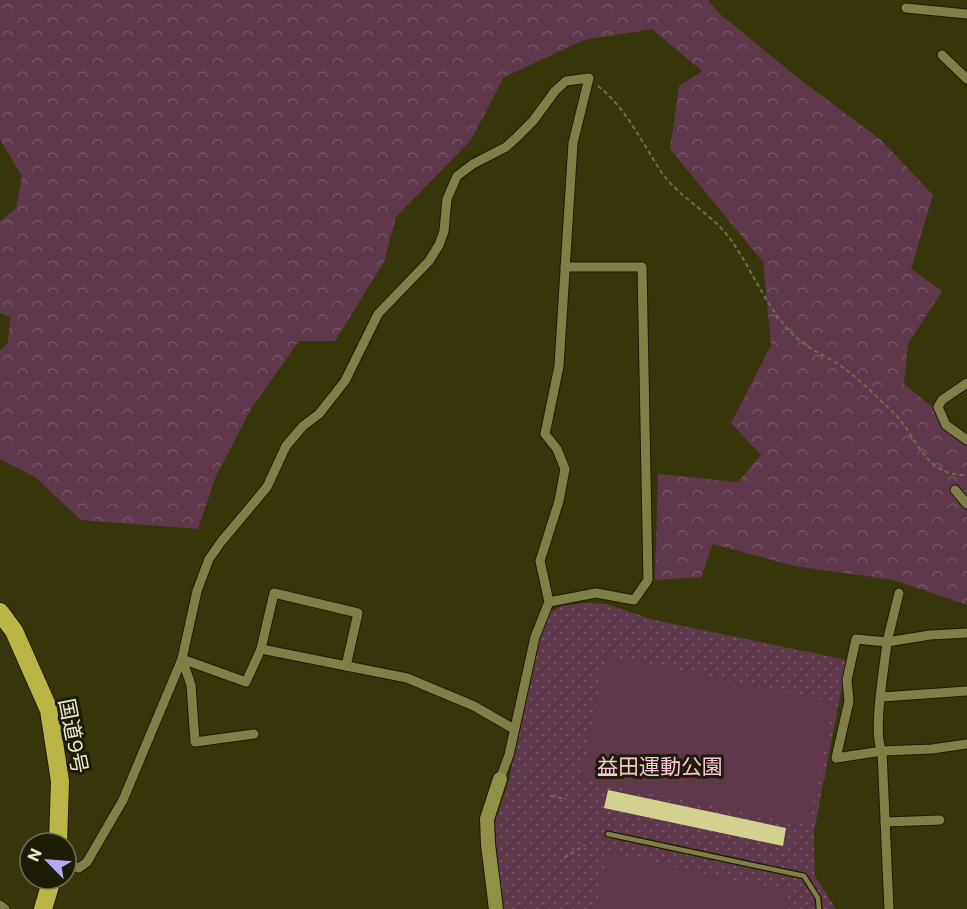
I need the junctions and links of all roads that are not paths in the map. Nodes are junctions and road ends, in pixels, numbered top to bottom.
1 (906, 8) dead end
2 (967, 14) edge
3 (942, 55) dead end
4 (967, 79) edge
5 (565, 267) junction
6 (967, 383) edge
7 (967, 440) edge
8 (955, 490) dead end
9 (967, 504) edge
10 (898, 593) dead end
11 (549, 602) junction
12 (0, 612) edge
13 (967, 633) edge
14 (887, 642) junction
15 (261, 649) junction
16 (182, 658) junction
17 (346, 666) junction
18 (967, 691) edge
19 (882, 697) junction
20 (514, 729) junction
21 (254, 734) dead end
22 (967, 744) edge
23 (882, 751) junction
24 (500, 779) joint
25 (940, 820) dead end
26 (885, 822) junction
27 (58, 831) edge
28 (608, 834) dead end
29 (78, 868) edge
30 (48, 891) edge
31 (0, 906) edge
32 (5, 909) edge
33 (43, 909) edge
34 (496, 909) edge
35 (819, 909) edge
36 (889, 909) edge

1 - 2 street
3 - 4 street
5 - 11 street
5 - 11 street
5 - 16 street
6 - 7 street
8 - 9 street
10 - 14 street
11 - 20 street
12 - 27 highway, 国道9号
13 - 14 street
14 - 19 street
14 - 23 street
15 - 16 street
15 - 17 street
15 - 17 street
16 - 21 street
16 - 29 street
17 - 20 street
18 - 19 street
19 - 23 street
20 - 24 street
22 - 23 street
23 - 26 street
24 - 34 street
25 - 26 street
26 - 36 street
28 - 35 lane
30 - 33 highway
31 - 32 street

